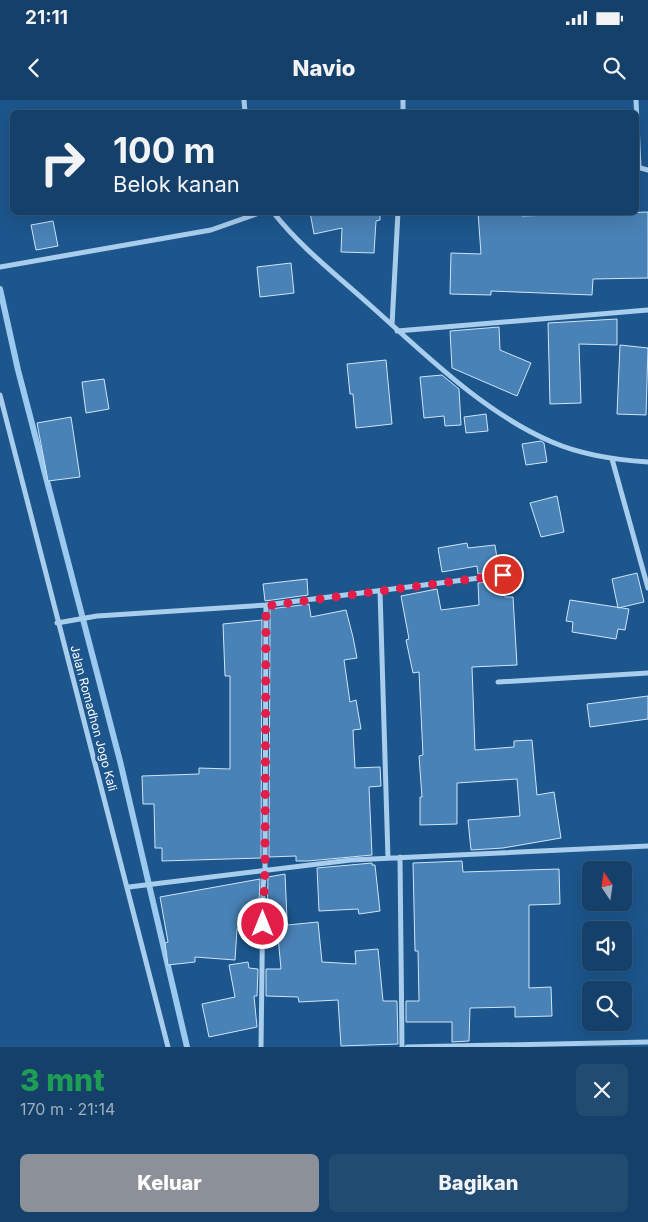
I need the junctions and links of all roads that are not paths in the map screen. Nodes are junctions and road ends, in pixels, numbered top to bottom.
1 (254, 215) edge
2 (275, 215) edge
3 (398, 215) edge
4 (0, 267) edge
5 (648, 310) edge
6 (392, 325) junction
7 (397, 331) junction
8 (0, 395) edge
9 (612, 459) junction
10 (648, 462) edge
11 (503, 575) dead end
12 (648, 588) edge
13 (380, 590) junction
14 (266, 606) junction
15 (57, 623) junction
16 (648, 673) edge
17 (498, 682) dead end
18 (648, 846) edge
19 (400, 857) junction
20 (388, 858) junction
21 (265, 869) junction
22 (129, 887) junction
23 (648, 1042) edge
24 (168, 1047) edge
25 (261, 1047) edge
26 (402, 1047) edge
27 (407, 1047) edge
28 (450, 1047) edge

1 - 4 street
2 - 6 street
3 - 6 street
5 - 7 street
6 - 7 street
7 - 9 street
8 - 15 street, Jalan Romadhon Jogo Kali
9 - 10 street
9 - 12 street
11 - 13 street
13 - 14 street
13 - 20 street
14 - 15 street
14 - 21 street
15 - 22 street, Jalan Romadhon Jogo Kali
16 - 17 street
18 - 19 street
19 - 20 street
19 - 26 street
20 - 21 street
21 - 22 street
21 - 25 street
22 - 24 street, Jalan Romadhon Jogo Kali
23 - 28 street
27 - 28 street

